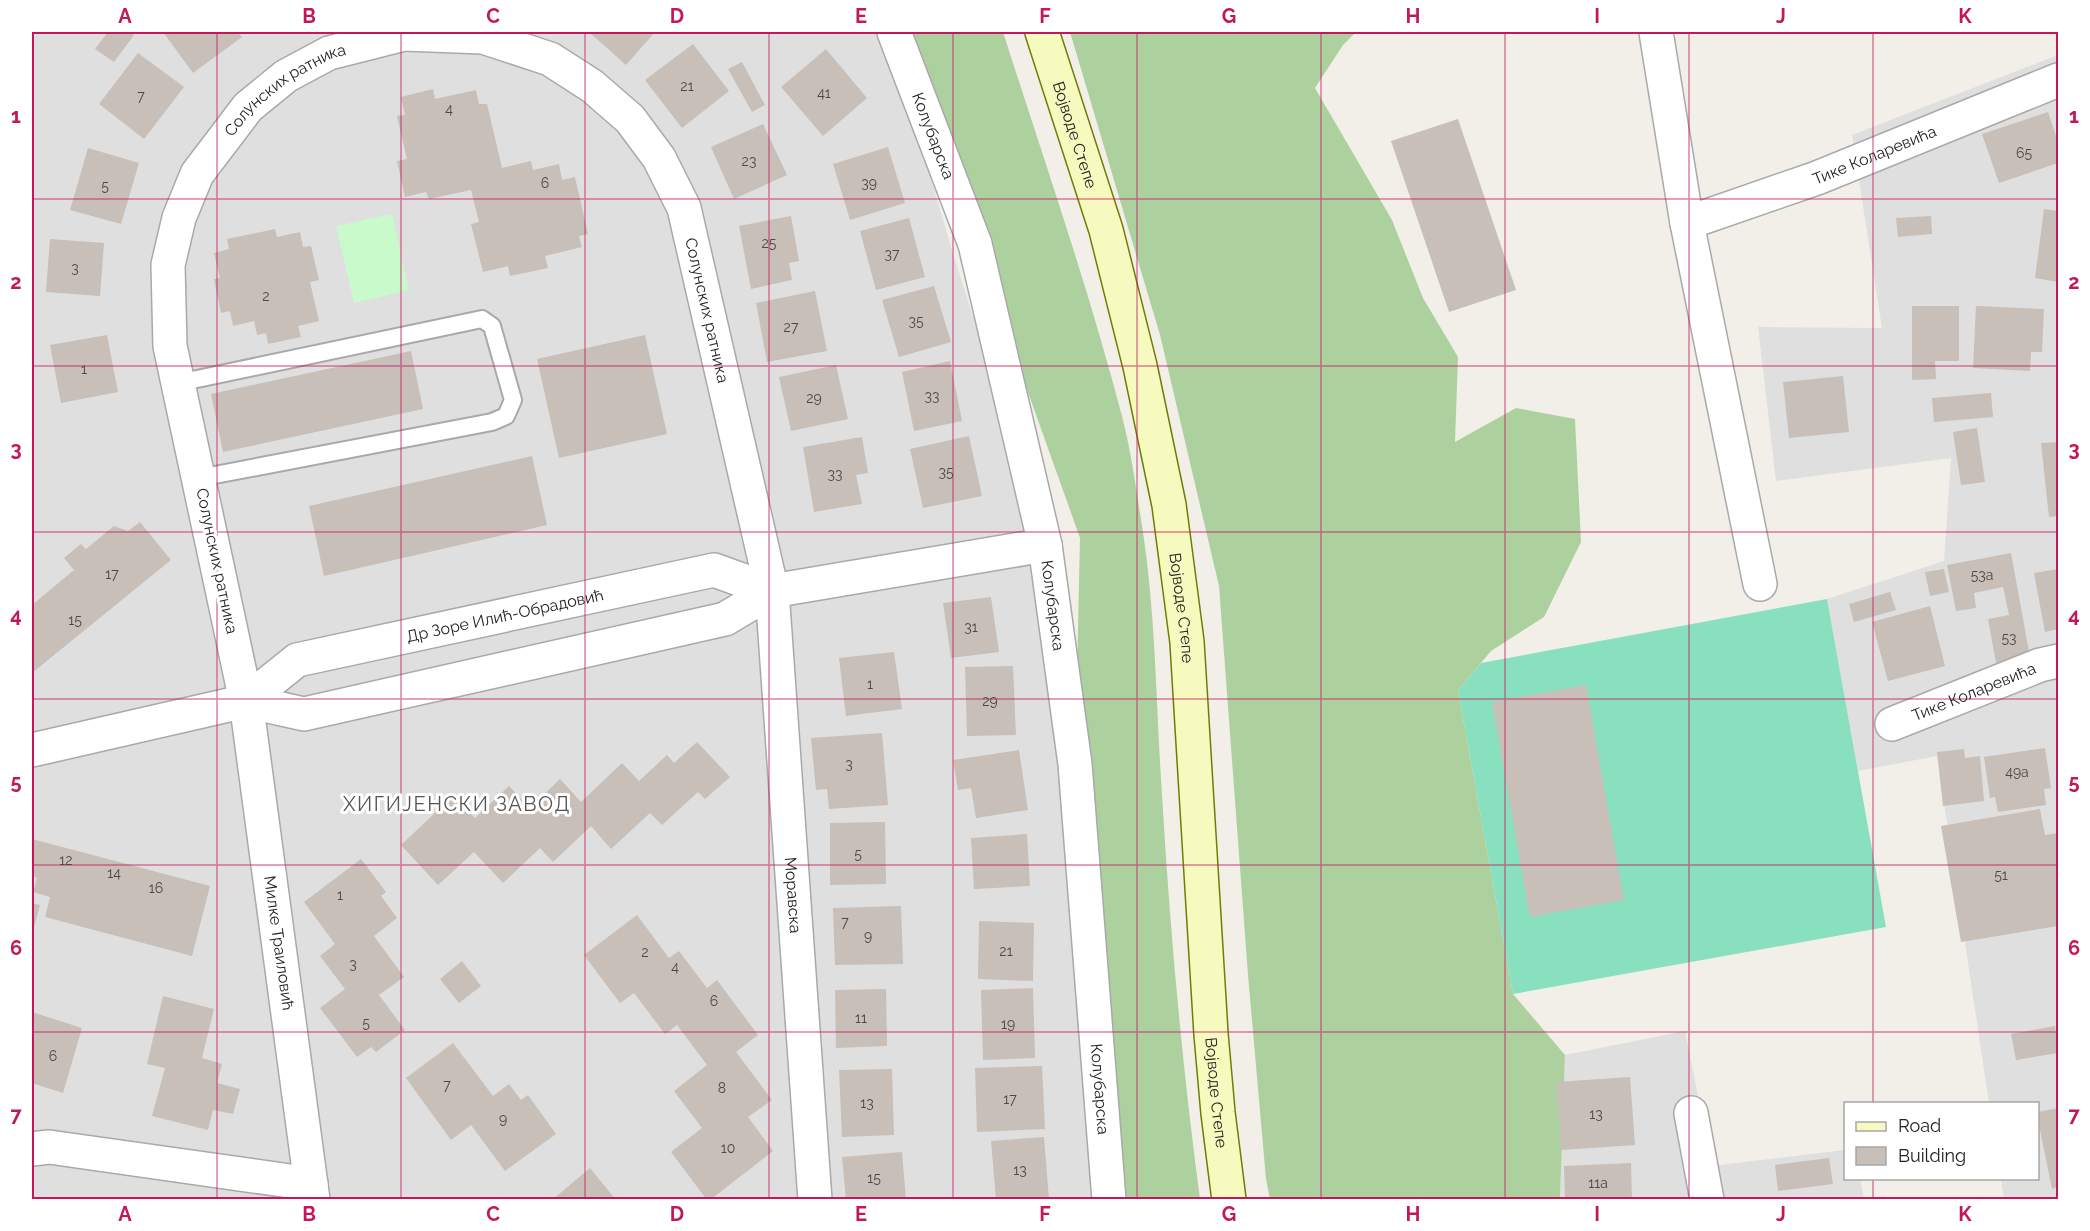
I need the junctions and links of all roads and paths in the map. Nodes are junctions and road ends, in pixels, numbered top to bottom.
1 (894, 32) edge
2 (1042, 32) edge
3 (1656, 32) edge
4 (2058, 80) edge
5 (1687, 223) junction
6 (178, 383) junction
7 (199, 478) junction
8 (1045, 545) junction
9 (1760, 584) dead end
10 (772, 591) junction
11 (2058, 661) edge
12 (246, 701) junction
13 (1892, 724) dead end
14 (32, 750) edge
15 (1691, 1113) dead end
16 (32, 1149) edge
17 (312, 1192) edge
18 (814, 1200) edge
19 (1109, 1200) edge
20 (1229, 1200) edge
21 (1707, 1200) edge

1 - 8 street, Колубарска
2 - 20 street, Војводе Степе
3 - 5 street
4 - 5 street, Тике Коларевића
5 - 9 street
6 - 7 street, Солунских ратника
6 - 7 lane
6 - 10 street, Солунских ратника
7 - 12 street, Солунских ратника
8 - 10 street, Др Зоре Илић-Обрадовић
8 - 19 street, Колубарска
10 - 12 street, Др Зоре Илић-Обрадовић
10 - 12 street, Др Зоре Илић-Обрадовић
10 - 18 street, Моравска
11 - 13 street, Тике Коларевића
12 - 14 street, Др Зоре Илић-Обрадовић
12 - 17 street, Милке Траиловић
15 - 21 street
16 - 17 street, Милке Траиловић

